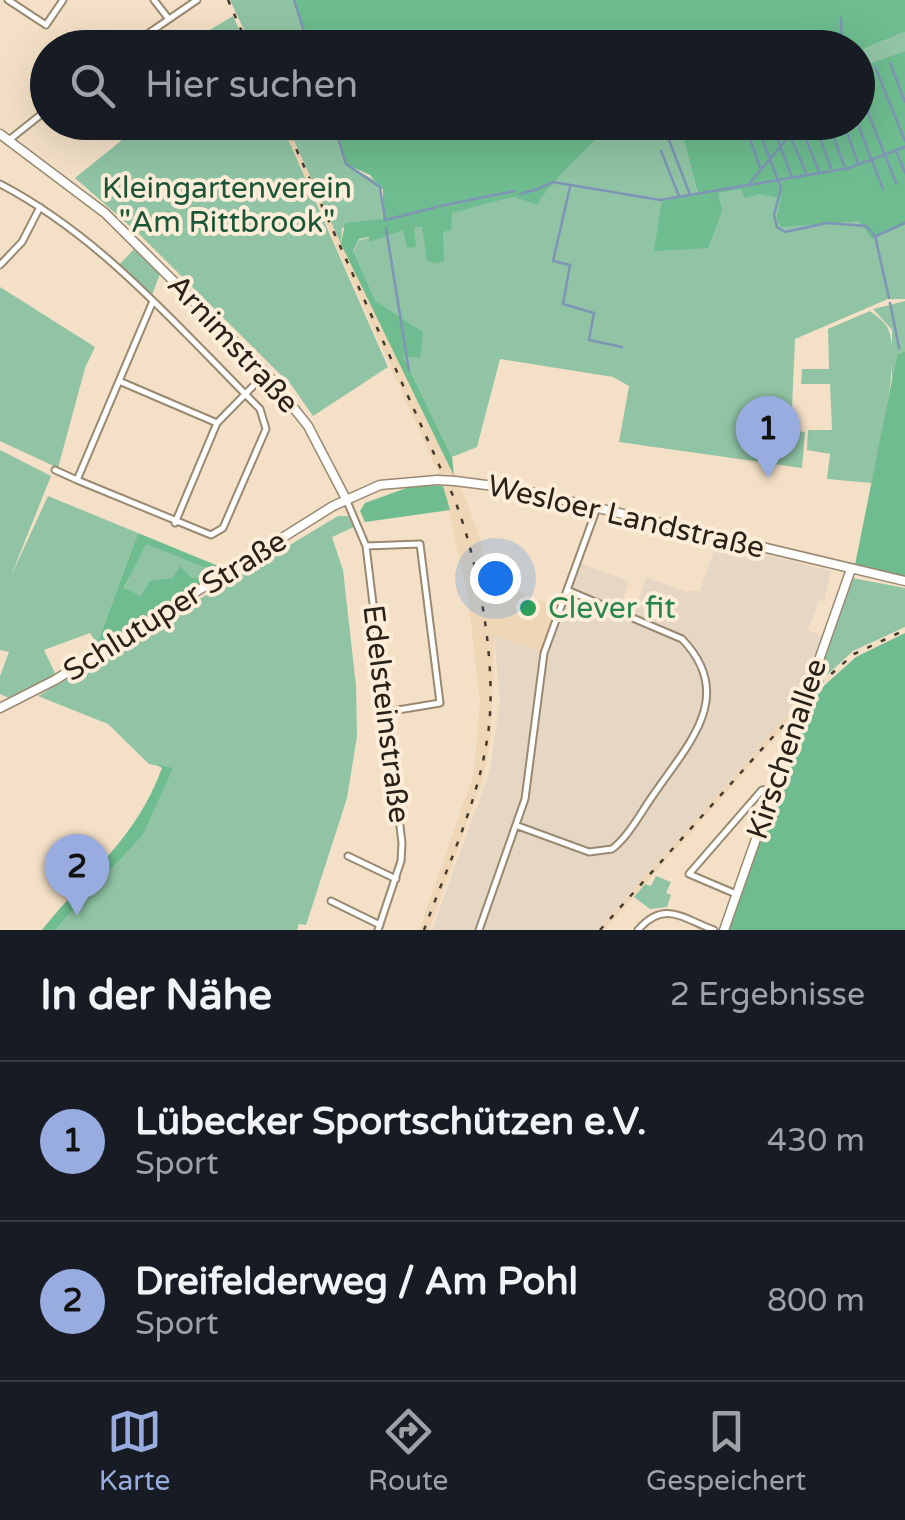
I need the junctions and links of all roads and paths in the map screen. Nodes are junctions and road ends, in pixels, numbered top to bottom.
1 (5, 0) edge
2 (63, 0) edge
3 (154, 0) edge
4 (197, 0) edge
5 (168, 18) junction
6 (152, 30) edge
7 (30, 120) edge
8 (4, 137) edge
9 (0, 184) edge
10 (40, 207) junction
11 (0, 265) edge
12 (153, 301) junction
13 (266, 373) junction
14 (119, 381) junction
15 (244, 394) junction
16 (217, 422) junction
17 (55, 470) dead end
18 (77, 480) junction
19 (346, 499) junction
20 (597, 508) junction
21 (175, 522) junction
22 (366, 546) junction
23 (851, 569) junction
24 (905, 580) edge
25 (567, 590) junction
26 (0, 708) edge
27 (386, 712) junction
28 (773, 789) junction
29 (518, 826) junction
30 (348, 856) dead end
31 (396, 879) junction
32 (736, 894) junction
33 (331, 902) dead end
34 (379, 927) edge
35 (479, 930) edge
36 (638, 930) edge
37 (714, 930) edge
38 (724, 930) edge

1 - 2 street
3 - 5 street
4 - 5 street
5 - 6 street
7 - 8 street
8 - 13 main road, Arnimstraße
9 - 10 street
10 - 11 street
10 - 12 street
12 - 14 street
12 - 15 street
13 - 15 street
13 - 19 main road, Arnimstraße
14 - 16 street
14 - 18 street
15 - 16 street
15 - 21 street
16 - 21 street
17 - 18 street
18 - 21 street
19 - 20 main road, Wesloer Landstraße, bridge
19 - 22 street, Edelsteinstraße
19 - 26 main road, Schlutuper Straße
20 - 23 main road, Wesloer Landstraße
20 - 25 street
22 - 27 street, Edelsteinstraße
22 - 27 street
23 - 24 main road, Wesloer Landstraße
23 - 28 main road, Kirschenallee
25 - 29 street
25 - 29 street
27 - 31 street, Edelsteinstraße
28 - 32 main road, Kirschenallee
28 - 32 street
29 - 35 street
30 - 31 street
31 - 34 street, Edelsteinstraße
32 - 38 main road, Kirschenallee
33 - 34 street
36 - 37 street

